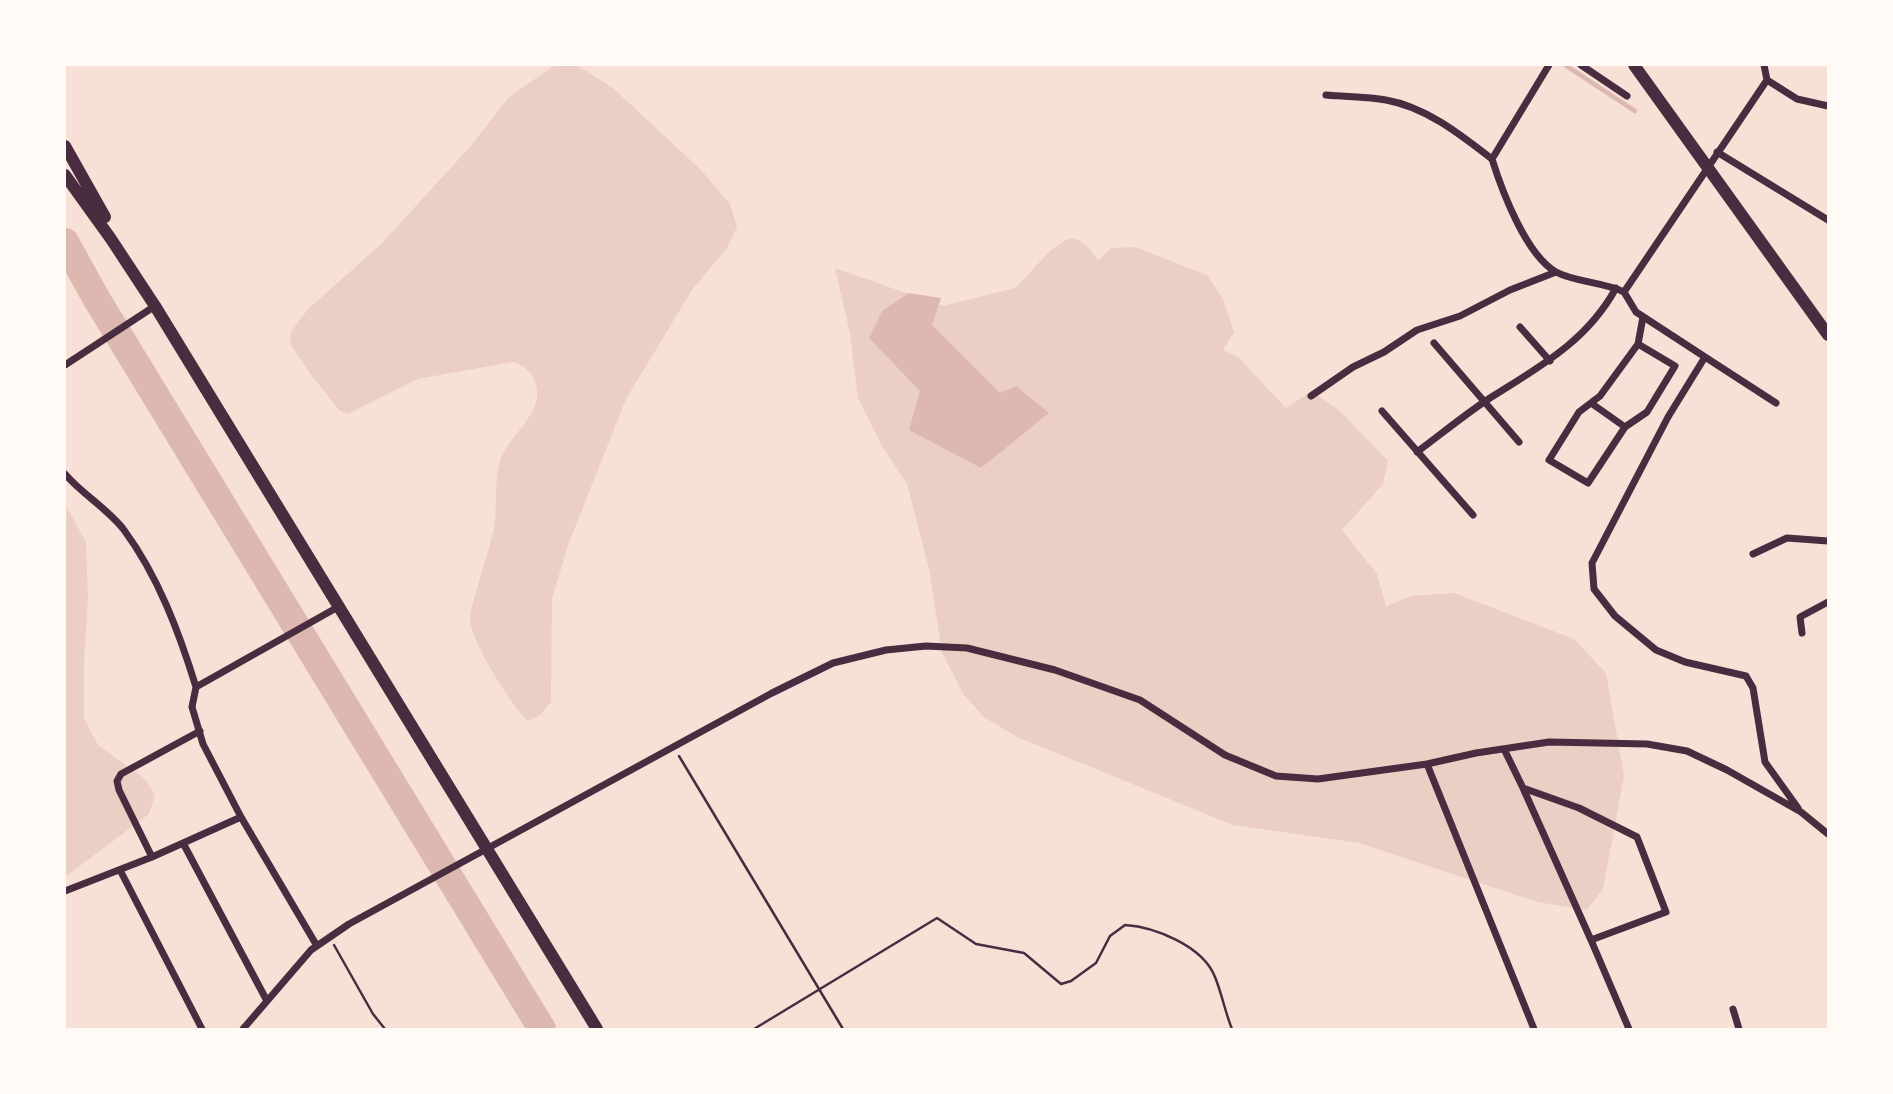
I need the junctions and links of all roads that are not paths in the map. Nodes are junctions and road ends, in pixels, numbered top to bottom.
1 (1549, 65) edge
2 (1581, 65) edge
3 (1634, 65) edge
4 (1764, 65) edge
5 (1767, 80) junction
6 (1326, 95) dead end
7 (1627, 96) dead end
8 (1828, 106) edge
9 (65, 146) edge
10 (1717, 152) junction
11 (1492, 159) junction
12 (1707, 167) junction
13 (65, 175) edge
14 (1828, 220) edge
15 (1556, 272) junction
16 (1616, 288) junction
17 (1624, 292) junction
18 (155, 306) junction
19 (1643, 317) junction
20 (1520, 327) dead end
21 (1828, 335) edge
22 (1434, 343) dead end
23 (1638, 344) junction
24 (1705, 357) junction
25 (1550, 361) junction
26 (65, 365) edge
27 (1311, 396) dead end
28 (1485, 402) junction
29 (1591, 403) junction
30 (1776, 403) dead end
31 (1382, 411) dead end
32 (1625, 427) junction
33 (1519, 442) dead end
34 (1417, 452) junction
35 (65, 474) edge
36 (1473, 515) dead end
37 (1828, 541) edge
38 (1753, 554) dead end
39 (1828, 602) edge
40 (338, 607) junction
41 (1802, 633) dead end
42 (196, 687) junction
43 (200, 731) junction
44 (1504, 749) junction
45 (1427, 764) junction
46 (1523, 788) junction
47 (1801, 812) junction
48 (241, 817) junction
49 (1828, 834) edge
50 (183, 843) junction
51 (486, 847) junction
52 (152, 857) junction
53 (120, 870) junction
54 (65, 891) edge
55 (1591, 940) junction
56 (317, 946) junction
57 (267, 1001) junction
58 (1733, 1009) dead end
59 (202, 1029) edge
60 (243, 1029) edge
61 (597, 1029) edge
62 (1534, 1029) edge
63 (1629, 1029) edge
64 (1739, 1029) edge

1 - 11 street
2 - 7 street
3 - 12 street
4 - 5 street
5 - 8 street
5 - 10 street
6 - 11 street
9 - 18 street
10 - 12 street
10 - 14 street
11 - 15 street
12 - 17 street
12 - 21 street
13 - 18 street
15 - 16 street
15 - 27 street
16 - 17 street
16 - 25 street
17 - 19 street
18 - 26 street
18 - 40 street
19 - 23 street
19 - 24 street
20 - 25 street
22 - 28 street
23 - 29 street
23 - 32 street
24 - 30 street
24 - 47 street
25 - 28 street
28 - 33 street
28 - 34 street
29 - 32 street
29 - 32 street
31 - 34 street
34 - 36 street
35 - 42 street
37 - 38 street
39 - 41 street
40 - 42 street
40 - 51 street
42 - 43 street
43 - 48 street
43 - 52 street
44 - 45 street
44 - 46 street
44 - 47 street
45 - 51 street
45 - 62 street
46 - 55 street
46 - 55 street
47 - 49 street
48 - 50 street
48 - 56 street
50 - 52 street
50 - 57 street
51 - 56 street
51 - 61 street
52 - 53 street
53 - 54 street
53 - 59 street
55 - 63 street
56 - 57 street
57 - 60 street
58 - 64 street

